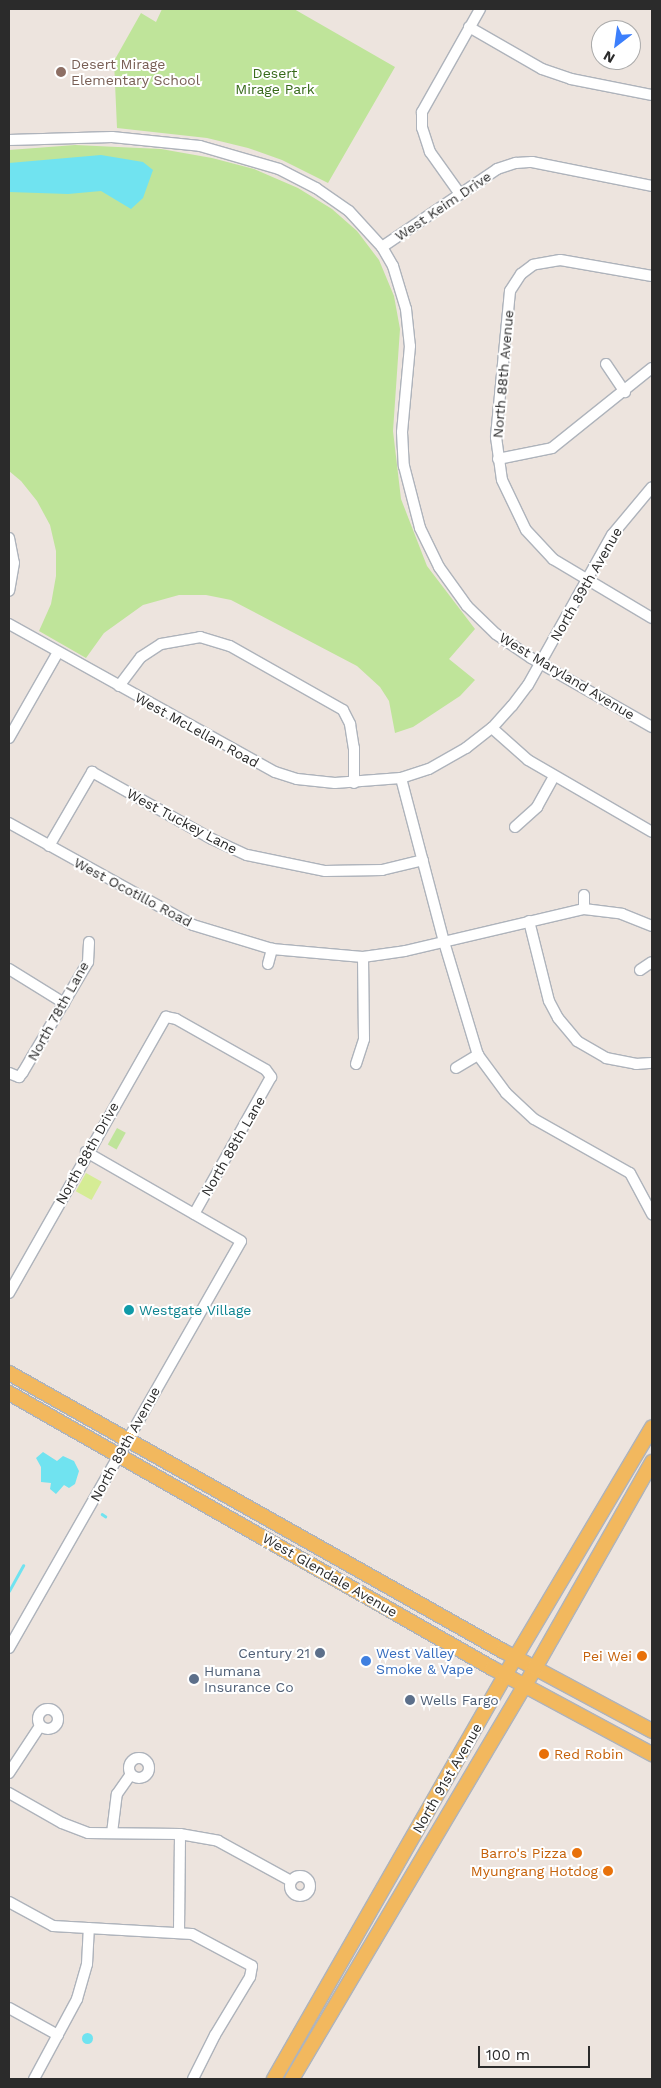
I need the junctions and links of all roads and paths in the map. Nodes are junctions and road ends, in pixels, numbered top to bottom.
1 (480, 9) edge
2 (469, 27) junction
3 (652, 95) edge
4 (9, 140) edge
5 (652, 186) edge
6 (460, 194) junction
7 (382, 247) junction
8 (652, 276) edge
9 (606, 364) dead end
10 (652, 368) edge
11 (625, 392) junction
12 (498, 459) junction
13 (652, 487) edge
14 (9, 538) edge
15 (587, 582) junction
16 (9, 591) edge
17 (652, 618) edge
18 (9, 624) edge
19 (58, 652) junction
20 (541, 663) junction
21 (119, 686) junction
22 (12, 725) edge
23 (652, 727) edge
24 (492, 728) junction
25 (9, 738) edge
26 (554, 776) junction
27 (401, 778) junction
28 (354, 783) junction
29 (9, 823) edge
30 (515, 827) dead end
31 (652, 832) edge
32 (49, 846) junction
33 (423, 860) junction
34 (584, 895) dead end
35 (584, 909) junction
36 (529, 921) junction
37 (652, 926) edge
38 (89, 942) dead end
39 (444, 942) junction
40 (272, 949) junction
41 (363, 957) junction
42 (652, 962) edge
43 (268, 964) dead end
44 (9, 969) edge
45 (640, 970) dead end
46 (64, 1003) junction
47 (478, 1055) junction
48 (652, 1063) edge
49 (356, 1064) dead end
50 (456, 1068) dead end
51 (14, 1075) edge
52 (271, 1077) joint
53 (86, 1152) junction
54 (194, 1214) junction
55 (652, 1214) edge
56 (9, 1291) edge
57 (9, 1373) edge
58 (9, 1393) edge
59 (652, 1427) edge
60 (127, 1440) junction
61 (118, 1455) junction
62 (652, 1462) edge
63 (619, 1484) junction
64 (254, 1532) junction
65 (327, 1552) junction
66 (596, 1560) junction
67 (316, 1567) junction
68 (385, 1585) junction
69 (9, 1648) edge
70 (516, 1658) junction
71 (535, 1668) junction
72 (505, 1675) junction
73 (524, 1685) junction
74 (40, 1726) dead end
75 (652, 1731) edge
76 (652, 1754) edge
77 (9, 1773) edge
78 (131, 1774) dead end
79 (9, 1793) edge
80 (112, 1833) junction
81 (180, 1834) junction
82 (398, 1864) junction
83 (413, 1872) junction
84 (291, 1881) dead end
85 (9, 1902) edge
86 (89, 1928) junction
87 (179, 1931) junction
88 (9, 2008) edge
89 (58, 2035) junction
90 (34, 2079) edge
91 (196, 2079) edge
92 (274, 2079) edge
93 (292, 2079) edge

1 - 2 street
2 - 3 street
2 - 6 street
4 - 7 street, West Maryland Avenue
5 - 6 street, West Keim Drive
6 - 7 street, West Keim Drive
7 - 20 street, West Maryland Avenue
8 - 12 street, North 88th Avenue
9 - 11 street
10 - 11 street
11 - 12 street
12 - 15 street, North 88th Avenue
13 - 15 street, North 89th Avenue
14 - 16 street
15 - 17 street, North 88th Avenue
15 - 20 street, North 89th Avenue
18 - 19 street, West McLellan Road
19 - 21 street, West McLellan Road
19 - 22 street
20 - 23 street, West Maryland Avenue
20 - 24 street, North 89th Avenue
21 - 28 street, West McLellan Road
21 - 28 street
22 - 25 street
24 - 26 street
24 - 27 street, North 89th Avenue
26 - 30 street
26 - 31 street
27 - 28 street, West McLellan Road
27 - 33 street
29 - 32 street, West Ocotillo Road
32 - 33 street, West Tuckey Lane
32 - 40 street, West Ocotillo Road
33 - 39 street
34 - 35 street
35 - 36 street
35 - 37 street
36 - 39 street
36 - 48 street
38 - 46 street, North 78th Lane
39 - 41 street, West Ocotillo Road
39 - 47 street
40 - 41 street, West Ocotillo Road
40 - 43 street
41 - 49 street
42 - 45 street
44 - 46 street
46 - 51 street, North 78th Lane
47 - 50 street
47 - 55 street
52 - 53 street, North 88th Drive
52 - 54 street, North 88th Lane
53 - 54 street
53 - 56 street, North 88th Drive
54 - 60 street, North 89th Avenue
57 - 60 main road, West Glendale Avenue
58 - 61 main road, West Glendale Avenue
59 - 63 main road, North 91st Avenue
60 - 61 street, North 89th Avenue
60 - 65 main road, West Glendale Avenue
61 - 64 main road, West Glendale Avenue
61 - 69 street, North 89th Avenue
62 - 66 main road, North 91st Avenue
63 - 66 main road
63 - 70 main road, North 91st Avenue
64 - 65 main road
64 - 67 main road, West Glendale Avenue
65 - 68 main road, West Glendale Avenue
66 - 71 main road, North 91st Avenue
67 - 68 main road
67 - 72 main road, West Glendale Avenue
68 - 70 main road, West Glendale Avenue
70 - 71 main road, West Glendale Avenue
70 - 72 main road, North 91st Avenue
71 - 73 main road, North 91st Avenue
71 - 75 main road, West Glendale Avenue
72 - 73 main road, West Glendale Avenue
72 - 82 main road, North 91st Avenue
73 - 76 main road, West Glendale Avenue
73 - 83 main road, North 91st Avenue
74 - 77 street
78 - 80 street
79 - 80 street
80 - 81 street
81 - 84 street
81 - 87 street
82 - 83 main road
82 - 92 main road, North 91st Avenue
83 - 93 main road, North 91st Avenue
85 - 86 street
86 - 87 street
86 - 89 street
87 - 91 street
88 - 89 street
89 - 90 street

